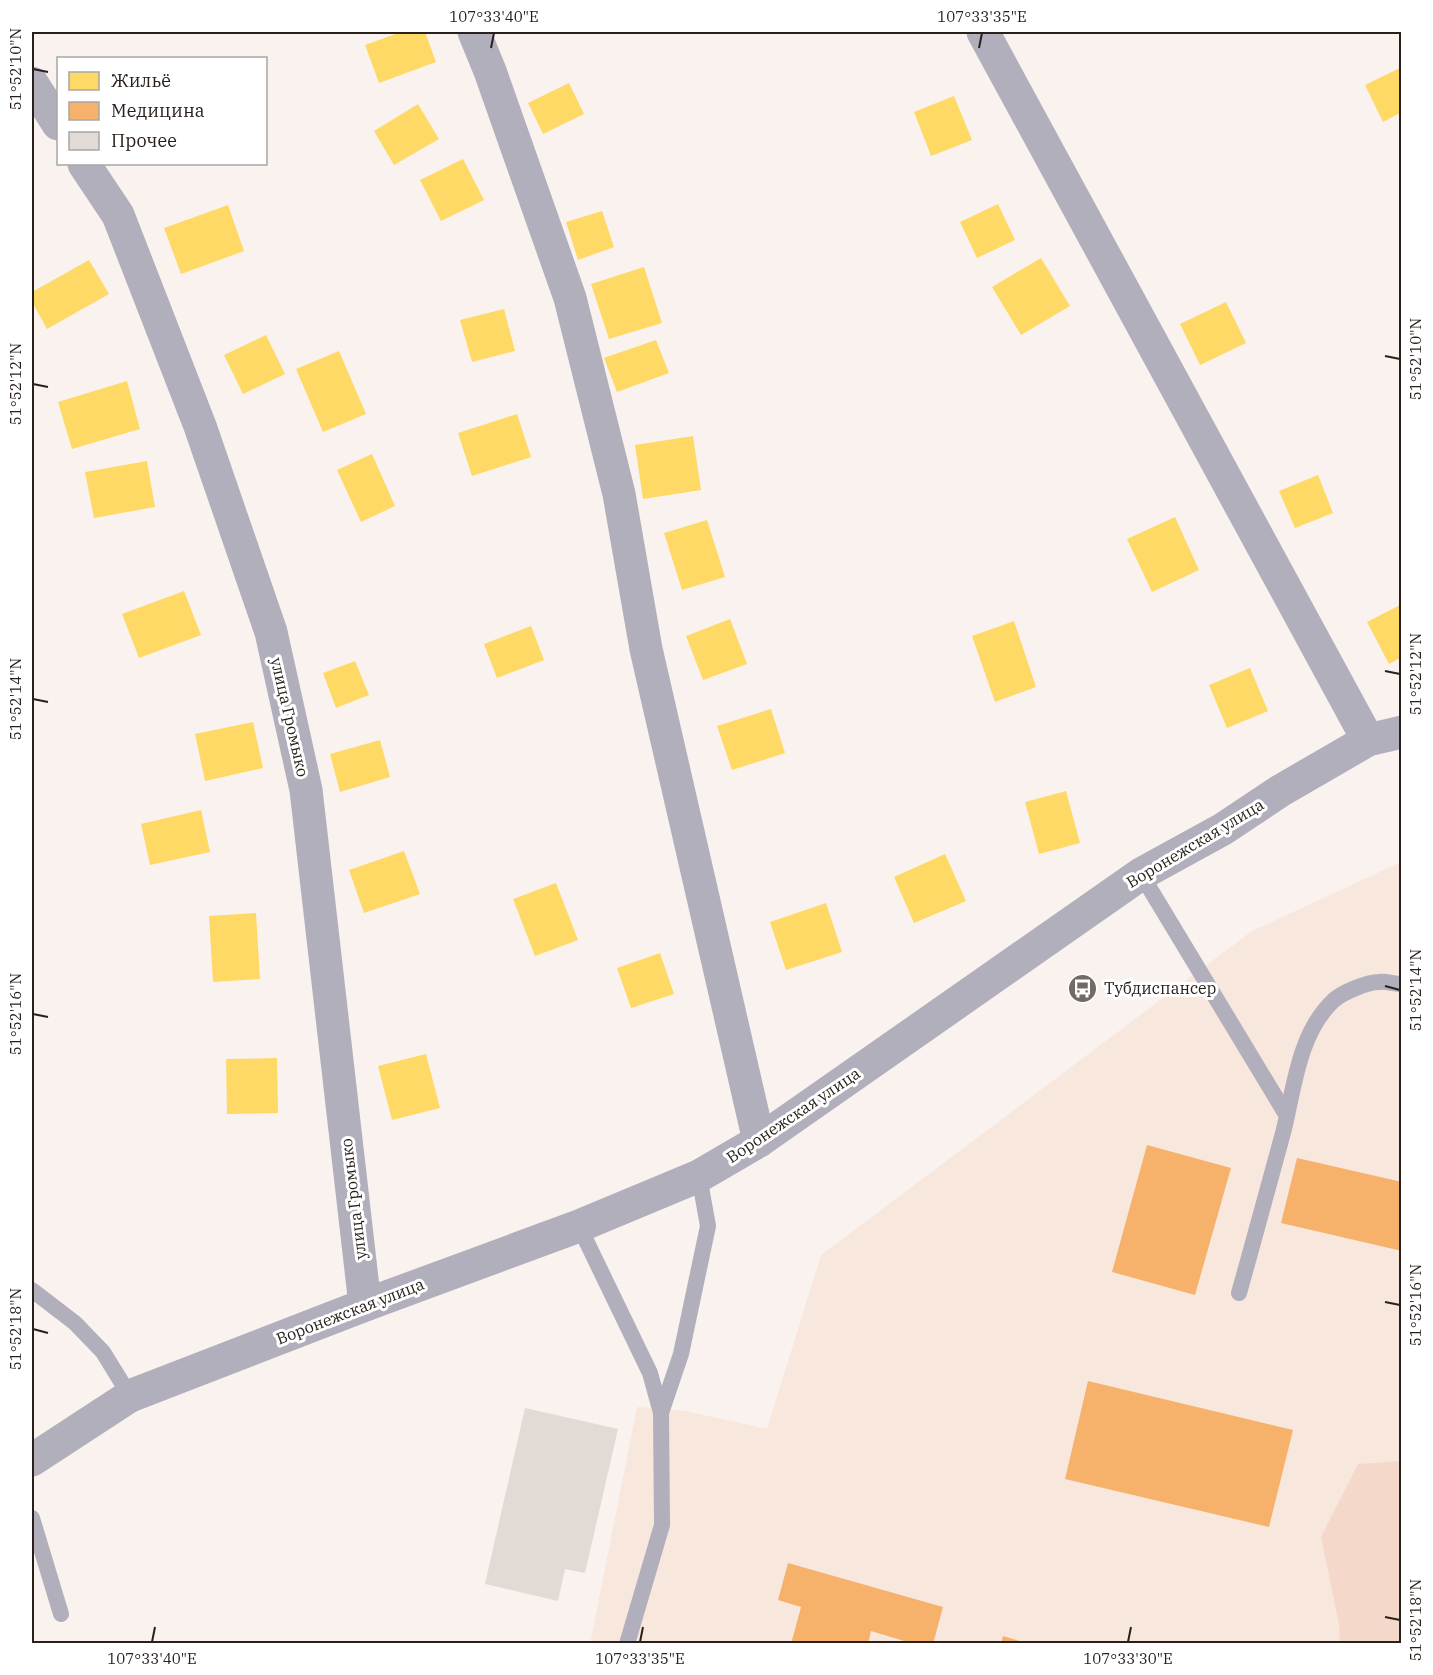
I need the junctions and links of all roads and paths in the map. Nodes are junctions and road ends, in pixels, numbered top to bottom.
1 (474, 32) edge
2 (982, 32) edge
3 (32, 83) edge
4 (57, 122) edge
5 (85, 165) edge
6 (1401, 732) edge
7 (1368, 740) junction
8 (1141, 874) junction
9 (1401, 984) edge
10 (1287, 1116) junction
11 (759, 1141) junction
12 (699, 1176) junction
13 (579, 1226) junction
14 (32, 1290) edge
15 (1239, 1293) dead end
16 (365, 1305) junction
17 (130, 1396) junction
18 (662, 1413) junction
19 (32, 1460) edge
20 (32, 1518) edge
21 (62, 1614) dead end
22 (627, 1644) edge

1 - 11 street
2 - 7 street
3 - 4 street
5 - 16 street, улица Громыко
6 - 7 street, Воронежская улица
7 - 8 street, Воронежская улица
8 - 10 lane
8 - 11 street, Воронежская улица
9 - 10 lane
10 - 15 lane
11 - 12 street, Воронежская улица
12 - 13 street, Воронежская улица
12 - 18 lane
13 - 16 street, Воронежская улица
13 - 18 lane
14 - 17 lane
16 - 17 street, Воронежская улица
17 - 19 street, Воронежская улица
18 - 22 lane
20 - 21 lane

